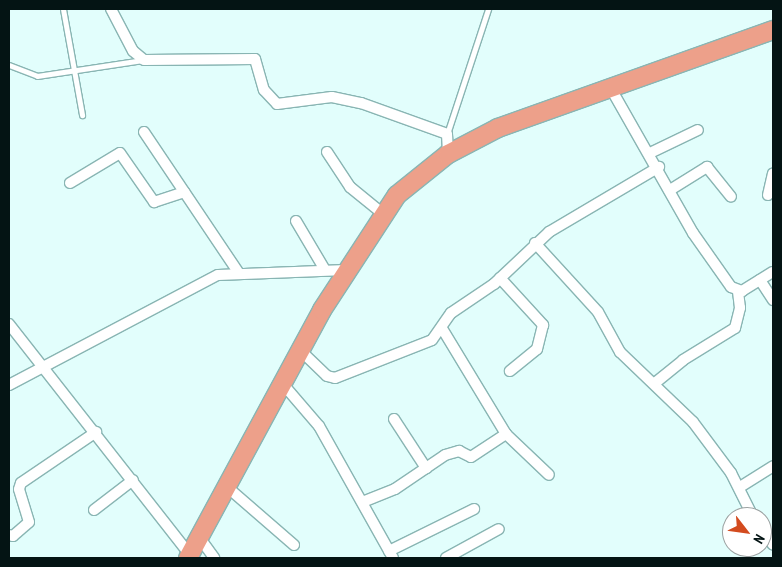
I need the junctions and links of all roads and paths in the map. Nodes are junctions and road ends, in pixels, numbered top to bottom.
1 (63, 9) edge
2 (111, 9) edge
3 (488, 9) edge
4 (773, 31) edge
5 (144, 60) junction
6 (9, 66) edge
7 (74, 70) junction
8 (610, 87) junction
9 (82, 115) dead end
10 (698, 130) dead end
11 (144, 132) dead end
12 (446, 134) junction
13 (326, 152) dead end
14 (650, 153) junction
15 (448, 154) junction
16 (658, 167) junction
17 (773, 174) edge
18 (70, 183) dead end
19 (670, 190) junction
20 (184, 192) junction
21 (768, 195) dead end
22 (731, 198) dead end
23 (382, 213) junction
24 (296, 221) dead end
25 (535, 243) junction
26 (325, 270) junction
27 (346, 270) junction
28 (238, 272) junction
29 (773, 272) edge
30 (500, 278) junction
31 (760, 280) junction
32 (738, 292) junction
33 (773, 300) edge
34 (9, 324) edge
35 (443, 330) junction
36 (300, 350) junction
37 (43, 364) junction
38 (510, 370) dead end
39 (282, 383) junction
40 (656, 383) junction
41 (9, 385) edge
42 (394, 419) dead end
43 (96, 432) junction
44 (506, 434) junction
45 (773, 466) edge
46 (426, 468) junction
47 (549, 476) dead end
48 (133, 480) junction
49 (226, 486) junction
50 (740, 487) junction
51 (365, 501) junction
52 (749, 507) edge
53 (474, 509) dead end
54 (94, 510) dead end
55 (499, 530) dead end
56 (9, 535) edge
57 (199, 537) junction
58 (294, 545) dead end
59 (391, 554) edge
60 (189, 557) edge
61 (214, 558) edge
62 (446, 558) edge

1 - 7 lane
2 - 5 street
3 - 12 lane
4 - 8 highway
5 - 7 lane
5 - 12 street
6 - 7 lane
7 - 9 lane
8 - 14 street
8 - 15 highway
10 - 14 street
11 - 20 street
12 - 15 street
13 - 23 street
14 - 16 street
15 - 23 highway
16 - 19 street
16 - 25 street
17 - 21 street
18 - 20 street
19 - 22 street
19 - 32 street
20 - 28 street
23 - 27 highway
24 - 26 street
25 - 30 street
25 - 40 street
26 - 27 street
26 - 28 street
27 - 36 highway
28 - 37 street
29 - 31 street
30 - 35 street
30 - 38 street
31 - 32 street
31 - 33 street
32 - 40 street
34 - 37 street
35 - 36 street
35 - 44 street
36 - 39 highway
37 - 41 street
37 - 43 street
39 - 49 highway
39 - 51 street
40 - 50 street
42 - 46 street
43 - 48 street
43 - 56 street
44 - 46 street
44 - 47 street
45 - 50 street
46 - 51 street
48 - 54 street
48 - 60 street
49 - 57 highway
49 - 58 street
50 - 52 street
51 - 59 street
53 - 59 street
55 - 62 street
57 - 60 highway
57 - 61 street

